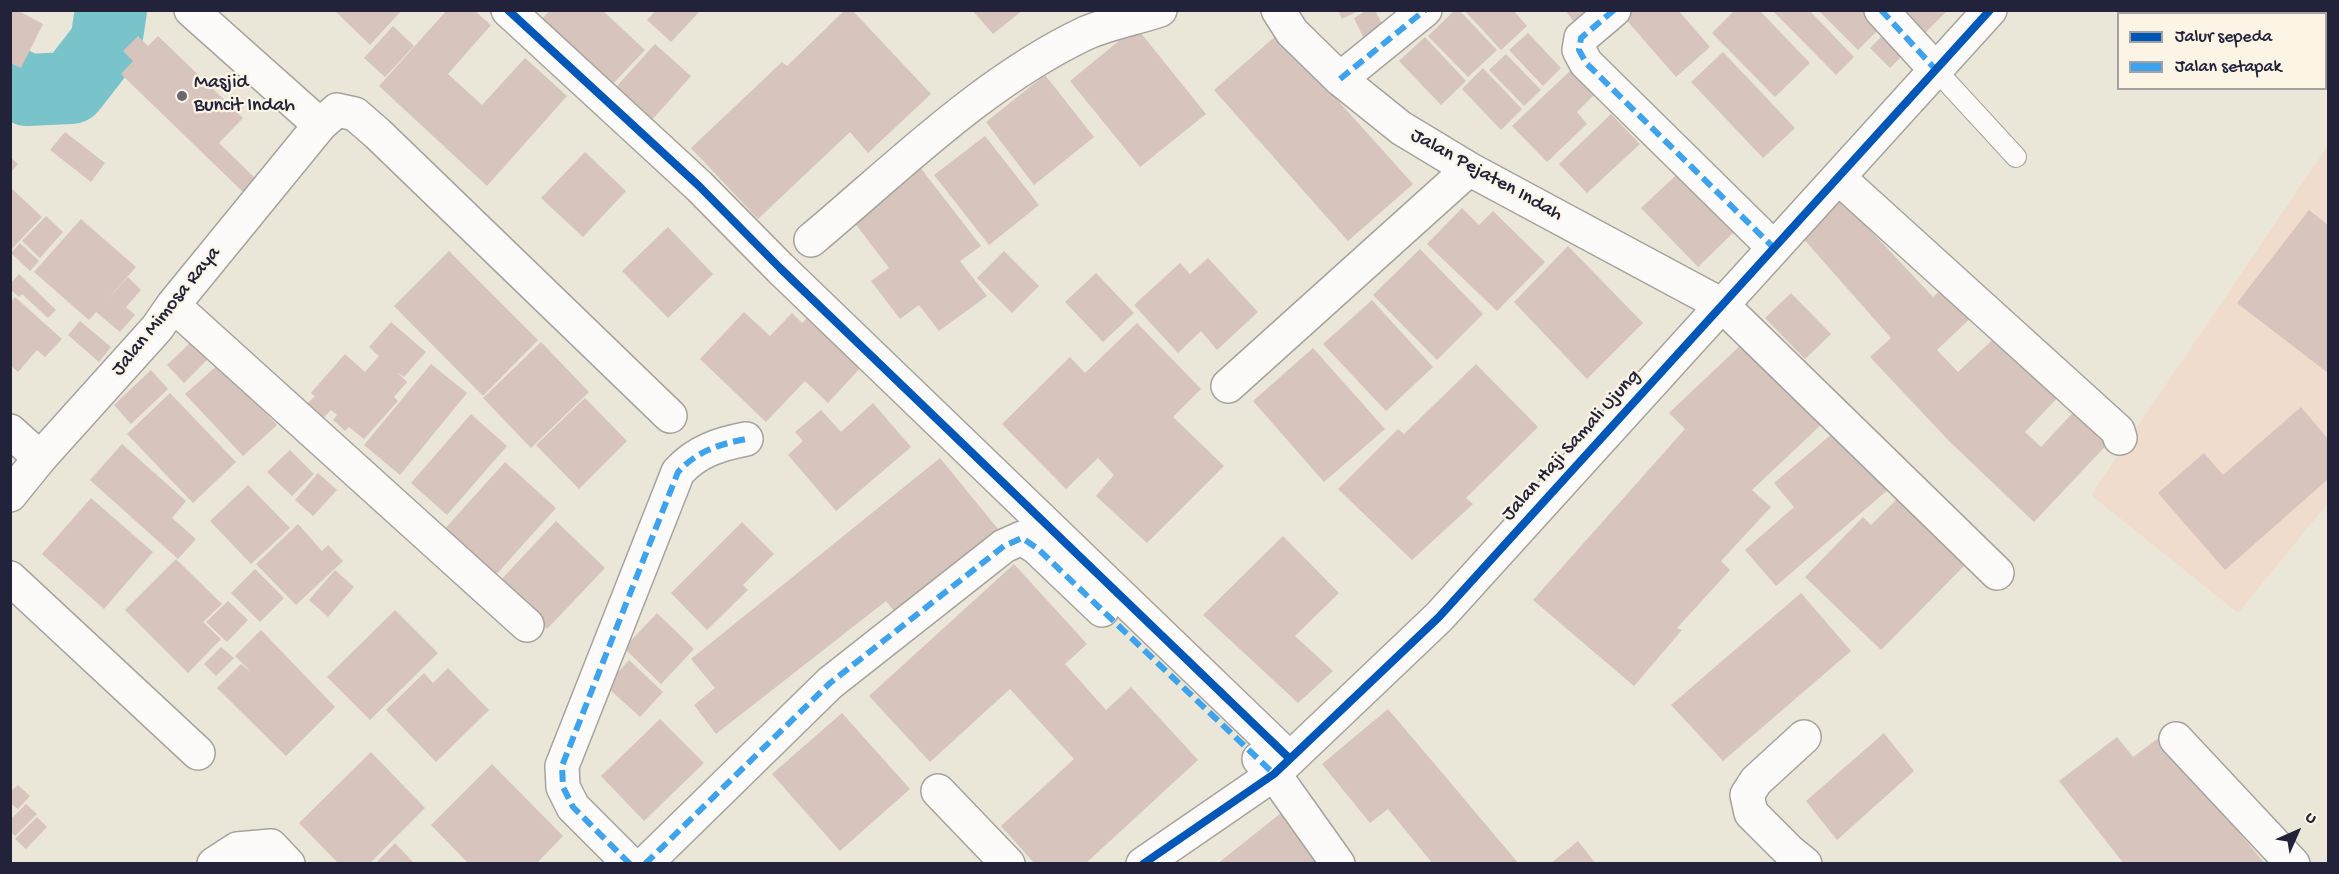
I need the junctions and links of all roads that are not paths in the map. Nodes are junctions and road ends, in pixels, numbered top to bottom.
1 (191, 10) edge
2 (508, 10) edge
3 (1160, 10) edge
4 (1278, 10) edge
5 (1425, 10) edge
6 (1614, 10) edge
7 (1881, 10) edge
8 (1990, 10) edge
9 (1936, 70) junction
10 (1340, 79) junction
11 (320, 125) junction
12 (2016, 157) dead end
13 (1469, 170) junction
14 (1839, 178) junction
15 (812, 240) dead end
16 (1774, 248) junction
17 (173, 305) junction
18 (1722, 305) junction
19 (1228, 386) dead end
20 (670, 416) dead end
21 (10, 431) edge
22 (2120, 438) dead end
23 (746, 440) dead end
24 (40, 458) junction
25 (10, 495) edge
26 (1997, 573) dead end
27 (10, 578) edge
28 (527, 625) dead end
29 (1804, 737) dead end
30 (2176, 739) dead end
31 (198, 753) dead end
32 (1282, 767) junction
33 (938, 791) dead end
34 (214, 864) edge
35 (288, 864) edge
36 (630, 864) edge
37 (645, 864) edge
38 (1008, 864) edge
39 (1143, 864) edge
40 (1338, 864) edge
41 (1805, 864) edge
42 (2293, 864) edge

1 - 11 street
2 - 32 street
3 - 15 street
4 - 10 street, Jalan Pejaten Indah
5 - 10 street
6 - 16 street
7 - 9 street
8 - 9 street, Jalan Haji Samali Ujung
9 - 12 lane
9 - 14 street, Jalan Haji Samali Ujung
10 - 13 street, Jalan Pejaten Indah
11 - 17 street, Jalan Mimosa Raya
11 - 20 street
13 - 18 street, Jalan Pejaten Indah
13 - 19 street
14 - 16 street, Jalan Haji Samali Ujung
14 - 22 street
16 - 18 street, Jalan Haji Samali Ujung
17 - 24 street, Jalan Mimosa Raya
17 - 28 street
18 - 26 street, Jalan Pejaten Indah
18 - 32 street, Jalan Haji Samali Ujung
21 - 24 street
23 - 36 street
24 - 25 street, Jalan Mimosa Raya
27 - 31 street
29 - 41 street
30 - 42 street
32 - 37 street
32 - 39 street, Jalan Haji Samali Ujung
32 - 40 street
33 - 38 street
34 - 35 street

